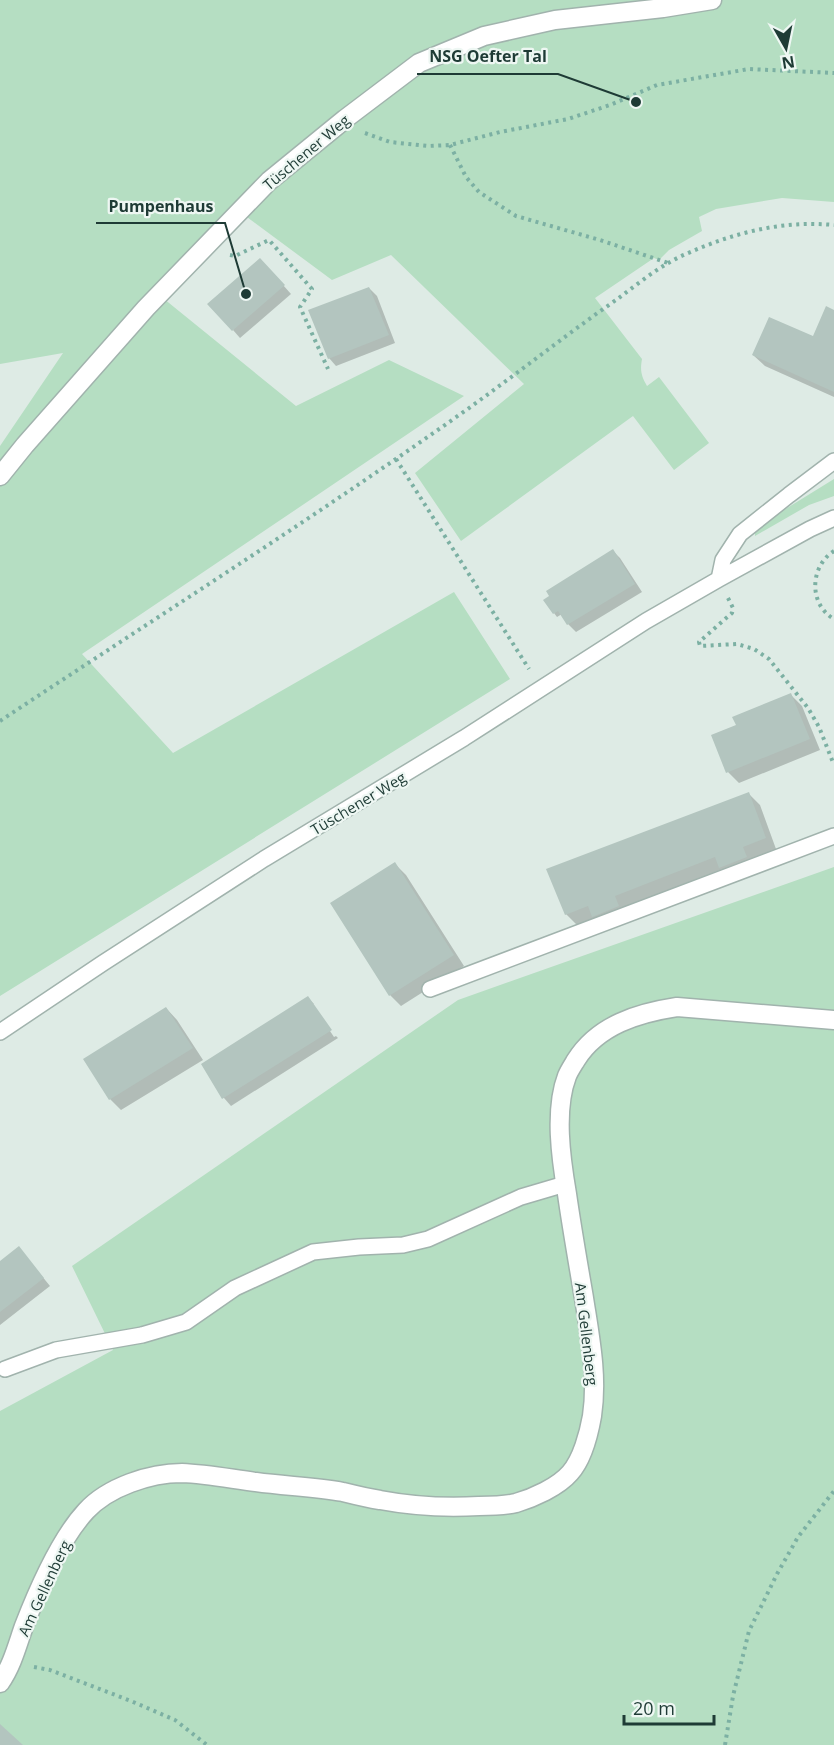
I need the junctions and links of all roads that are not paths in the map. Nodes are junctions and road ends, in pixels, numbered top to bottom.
1 (712, 0) edge
2 (834, 461) edge
3 (0, 476) edge
4 (834, 518) edge
5 (718, 579) junction
6 (834, 836) edge
7 (430, 989) dead end
8 (834, 1020) edge
9 (0, 1032) edge
10 (565, 1184) junction
11 (4, 1369) dead end
12 (0, 1683) edge

1 - 3 street, Tüschener Weg
2 - 5 lane
4 - 5 lane, Tüschener Weg
5 - 9 lane, Tüschener Weg
6 - 7 lane
8 - 10 street, Am Gellenberg
10 - 11 lane
10 - 12 street, Am Gellenberg

